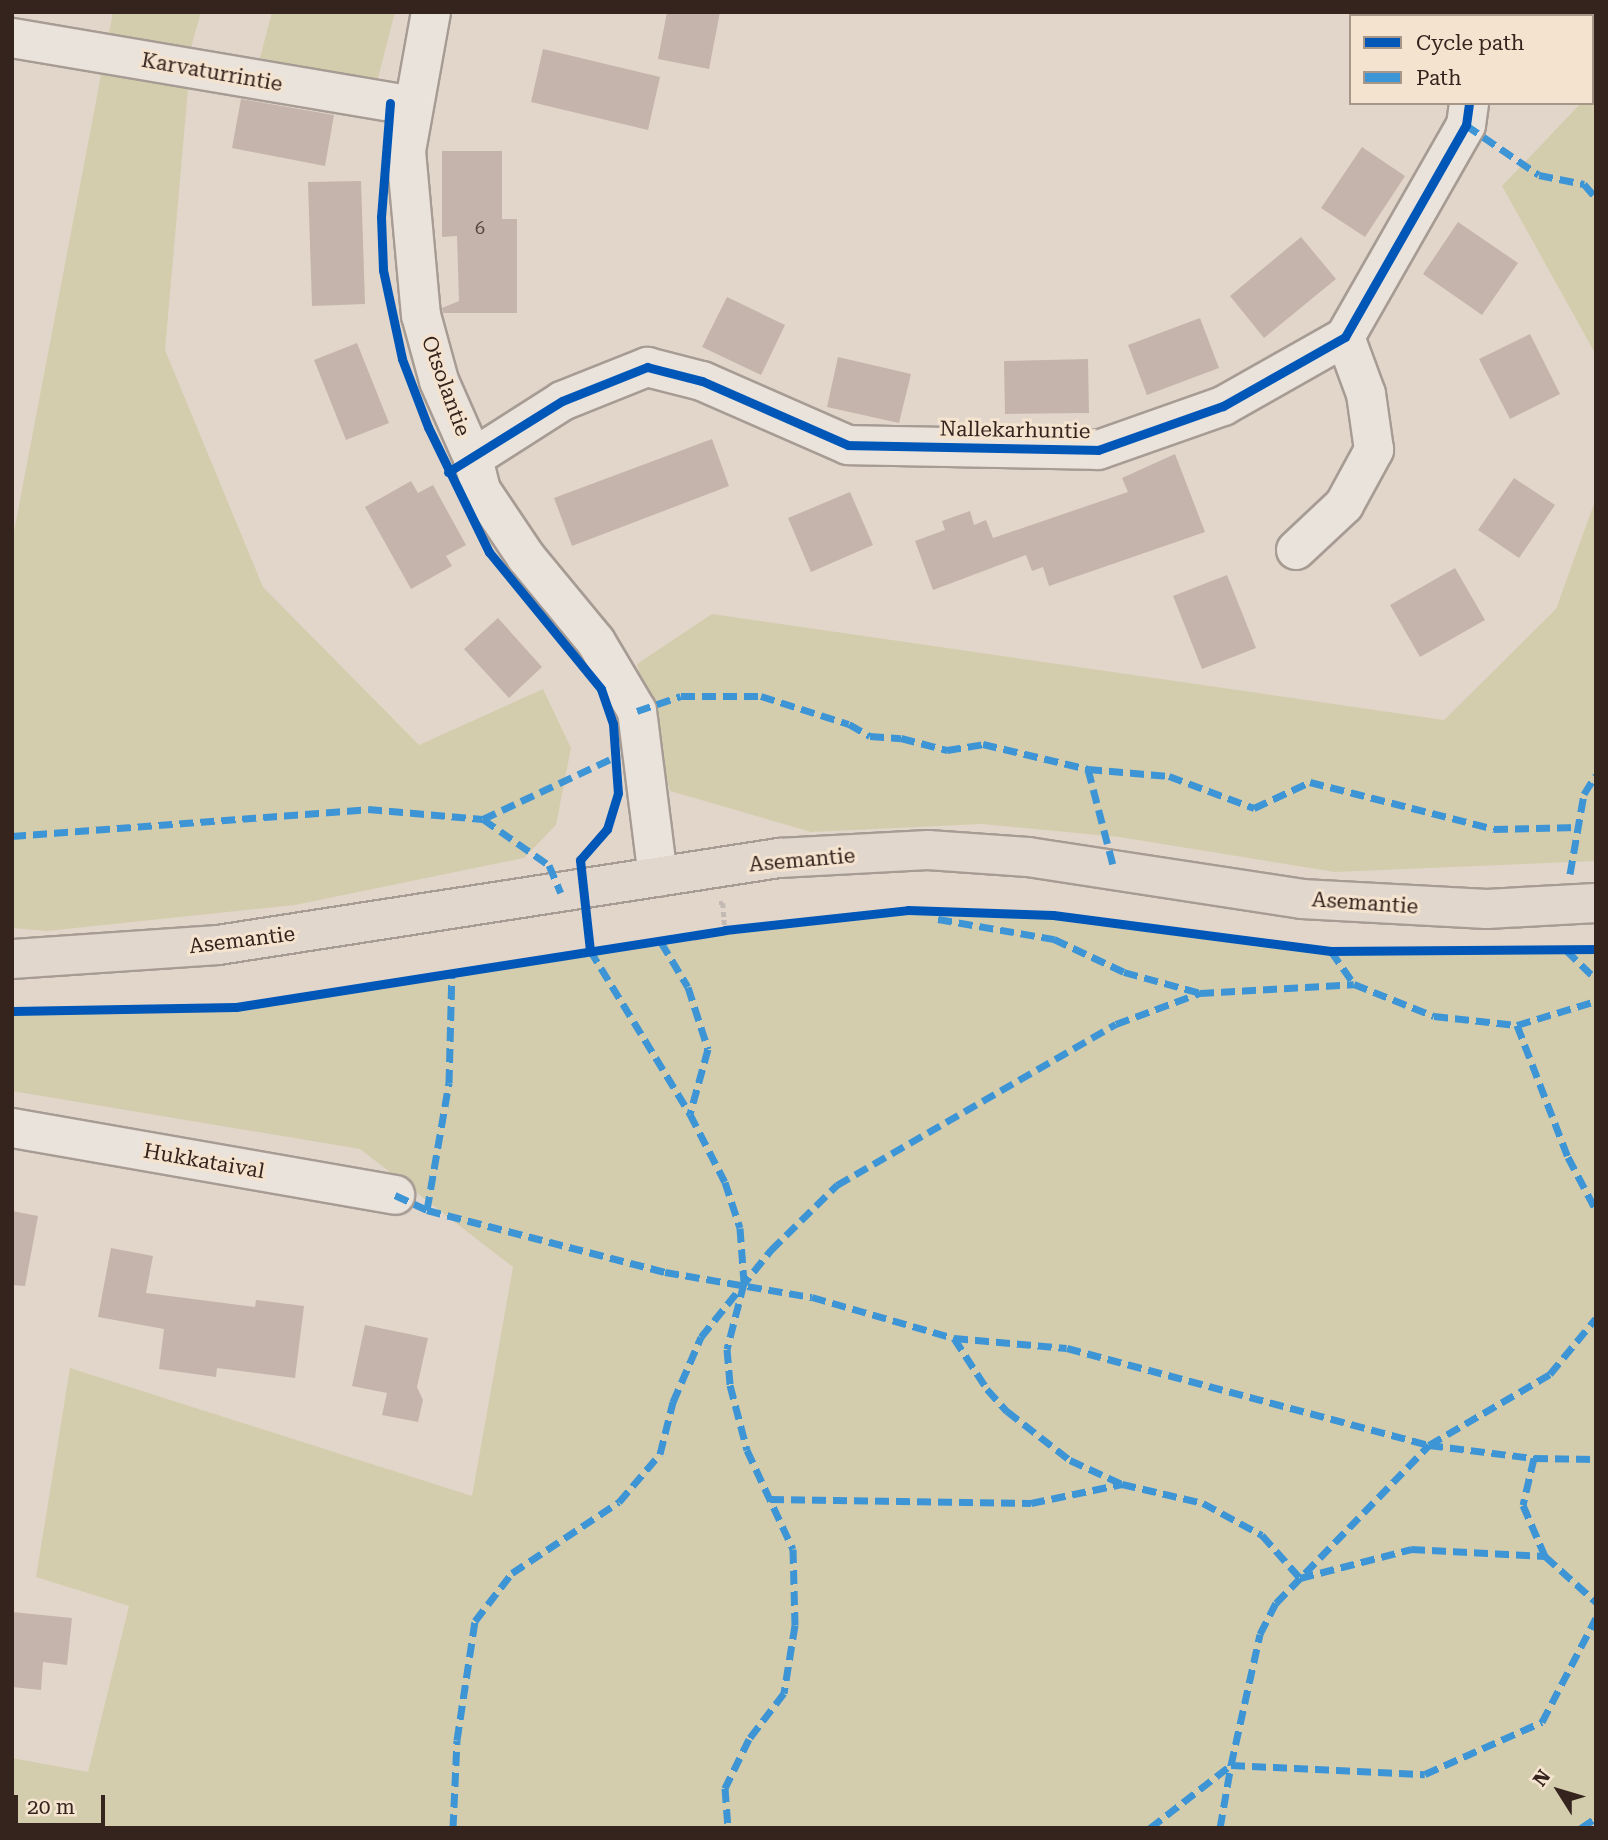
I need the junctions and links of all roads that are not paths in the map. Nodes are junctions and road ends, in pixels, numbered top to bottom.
1 (431, 12) edge
2 (12, 38) edge
3 (1469, 105) edge
4 (412, 106) junction
5 (1345, 337) junction
6 (473, 458) junction
7 (1296, 550) dead end
8 (659, 877) junction
9 (1596, 903) edge
10 (12, 959) edge
11 (12, 1128) edge
12 (395, 1195) dead end

1 - 4 street, Otsolantie
2 - 4 street, Karvaturrintie
3 - 5 street
4 - 6 street, Otsolantie
5 - 6 street, Nallekarhuntie
5 - 7 street
6 - 8 street, Otsolantie
8 - 9 main road, Asemantie
8 - 10 main road, Asemantie
11 - 12 street, Hukkataival

